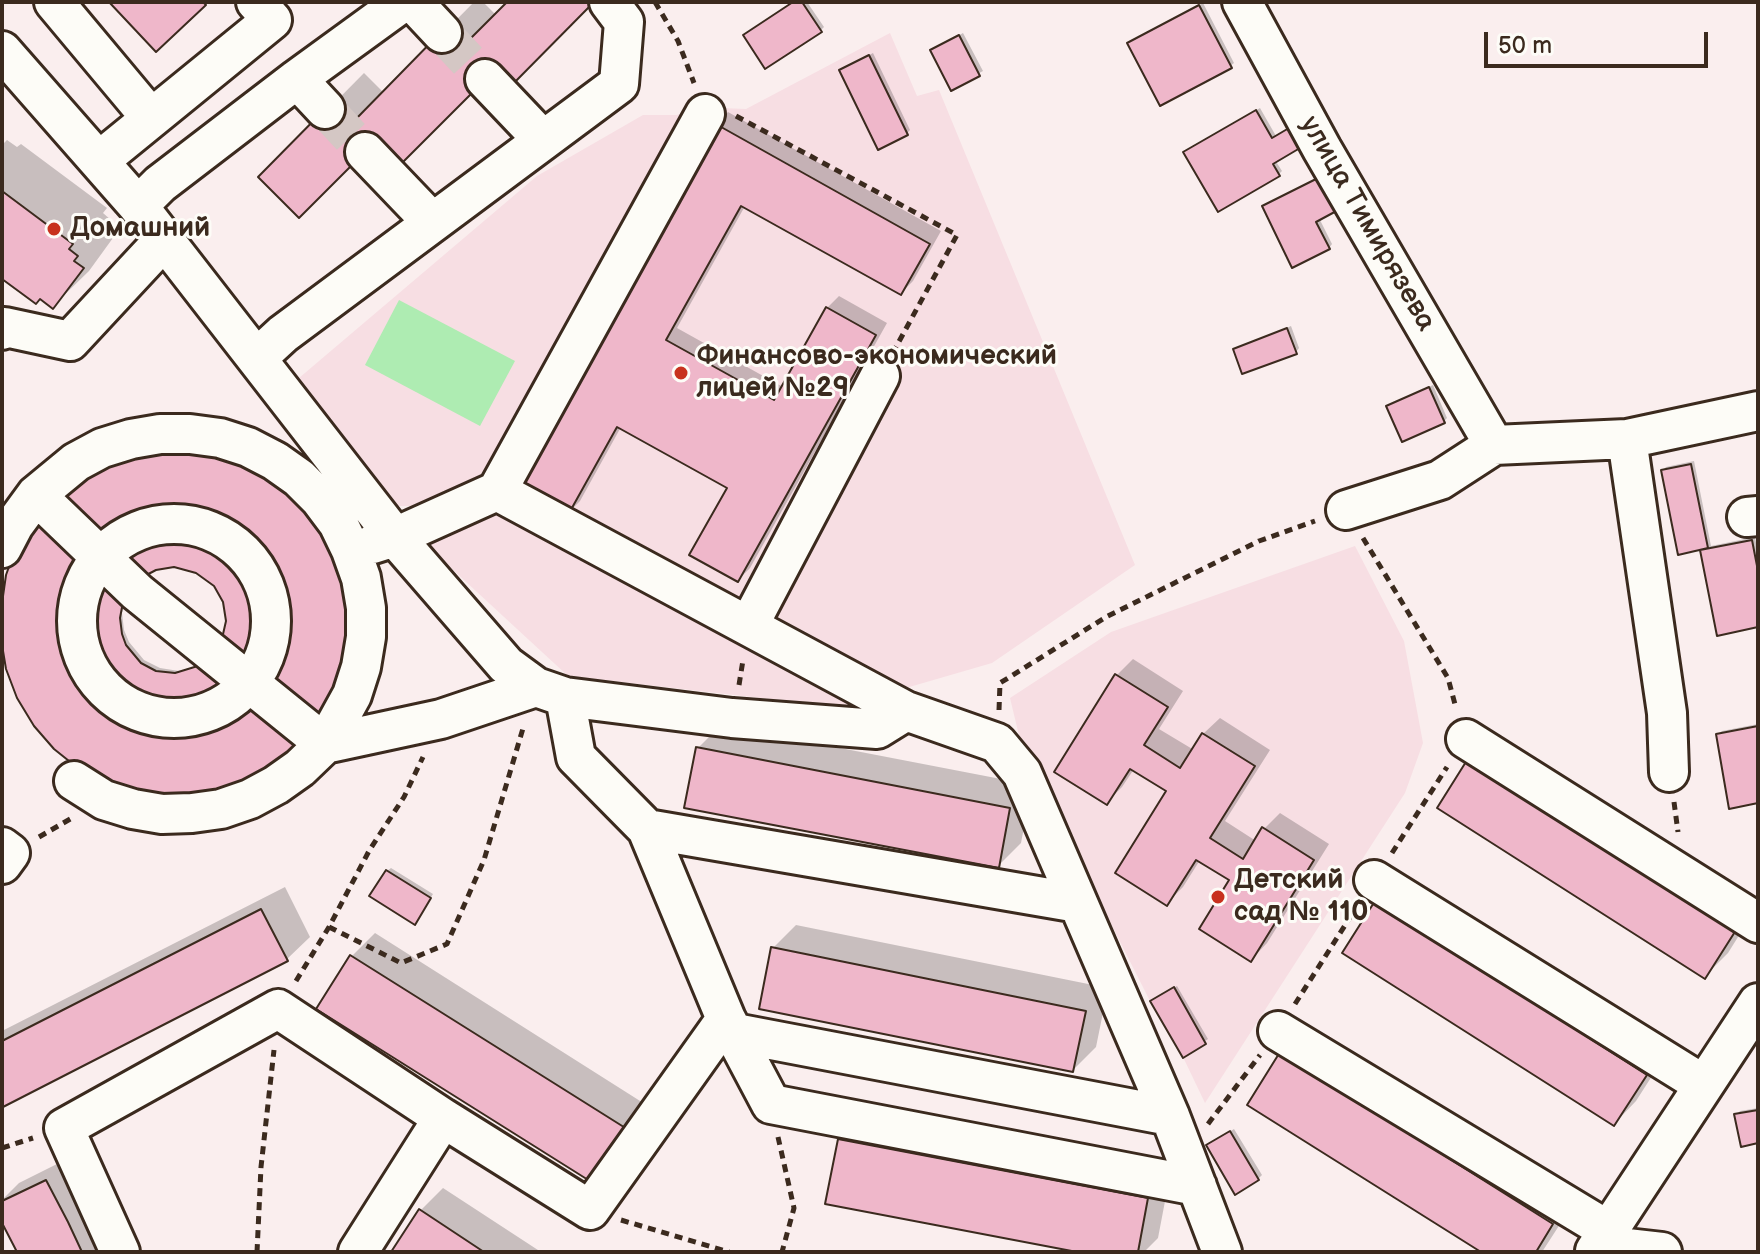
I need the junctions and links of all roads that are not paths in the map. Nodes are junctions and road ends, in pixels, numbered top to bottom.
1 (54, 2) edge
2 (256, 2) edge
3 (403, 2) edge
4 (413, 2) edge
5 (609, 2) edge
6 (1242, 2) edge
7 (442, 33) tunnel mouth
8 (3, 57) edge
9 (297, 79) junction
10 (485, 79) tunnel mouth
11 (325, 109) tunnel mouth
12 (705, 114) road end
13 (151, 118) junction
14 (542, 139) junction
15 (365, 152) tunnel mouth
16 (99, 161) junction
17 (138, 206) junction
18 (432, 222) junction
19 (164, 240) junction
20 (2, 330) edge
21 (257, 358) junction
22 (880, 376) road end
23 (1758, 411) edge
24 (1627, 439) junction
25 (1494, 445) junction
26 (497, 491) junction
27 (36, 495) junction
28 (1346, 510) road end
29 (395, 537) junction
30 (2, 548) edge
31 (351, 550) junction
32 (100, 557) junction
33 (749, 625) junction
34 (249, 683) junction
35 (550, 692) junction
36 (906, 711) junction
37 (1466, 739) road end
38 (325, 744) junction
39 (1669, 772) road end
40 (89, 791) road end
41 (647, 829) junction
42 (1374, 880) dead end
43 (1078, 903) junction
44 (1758, 923) edge
45 (1758, 1003) edge
46 (730, 1026) junction
47 (1278, 1031) road end
48 (1704, 1085) junction
49 (1170, 1116) junction
50 (443, 1118) junction
51 (1197, 1186) junction
52 (1601, 1243) edge
53 (120, 1252) edge
54 (358, 1252) edge
55 (1222, 1252) edge
56 (1662, 1252) edge

1 - 13 street
2 - 13 street
3 - 9 street
4 - 7 street
5 - 14 street
6 - 25 street, улица Тимирязева
8 - 16 street
9 - 11 street
9 - 17 street
10 - 14 street
12 - 26 street
13 - 16 street
14 - 18 street
15 - 18 street
16 - 17 street
17 - 19 street
18 - 21 street
19 - 20 street
19 - 21 street
21 - 29 street
22 - 33 street
23 - 24 street
24 - 25 street
24 - 39 street
25 - 28 street
26 - 29 street
26 - 33 street
27 - 30 street
27 - 31 street
27 - 32 street
29 - 31 street
29 - 35 street
31 - 38 street
32 - 34 street
32 - 34 street
32 - 34 street
33 - 36 street
34 - 38 street
35 - 36 street
35 - 38 street
35 - 41 street
36 - 43 street
37 - 44 street
38 - 40 street
41 - 43 street
41 - 46 street
42 - 48 street
43 - 49 street
45 - 48 street
46 - 49 street
46 - 50 street
46 - 51 street
47 - 52 street
48 - 52 street
49 - 51 street
50 - 53 street
50 - 54 street
51 - 55 street
52 - 56 street

